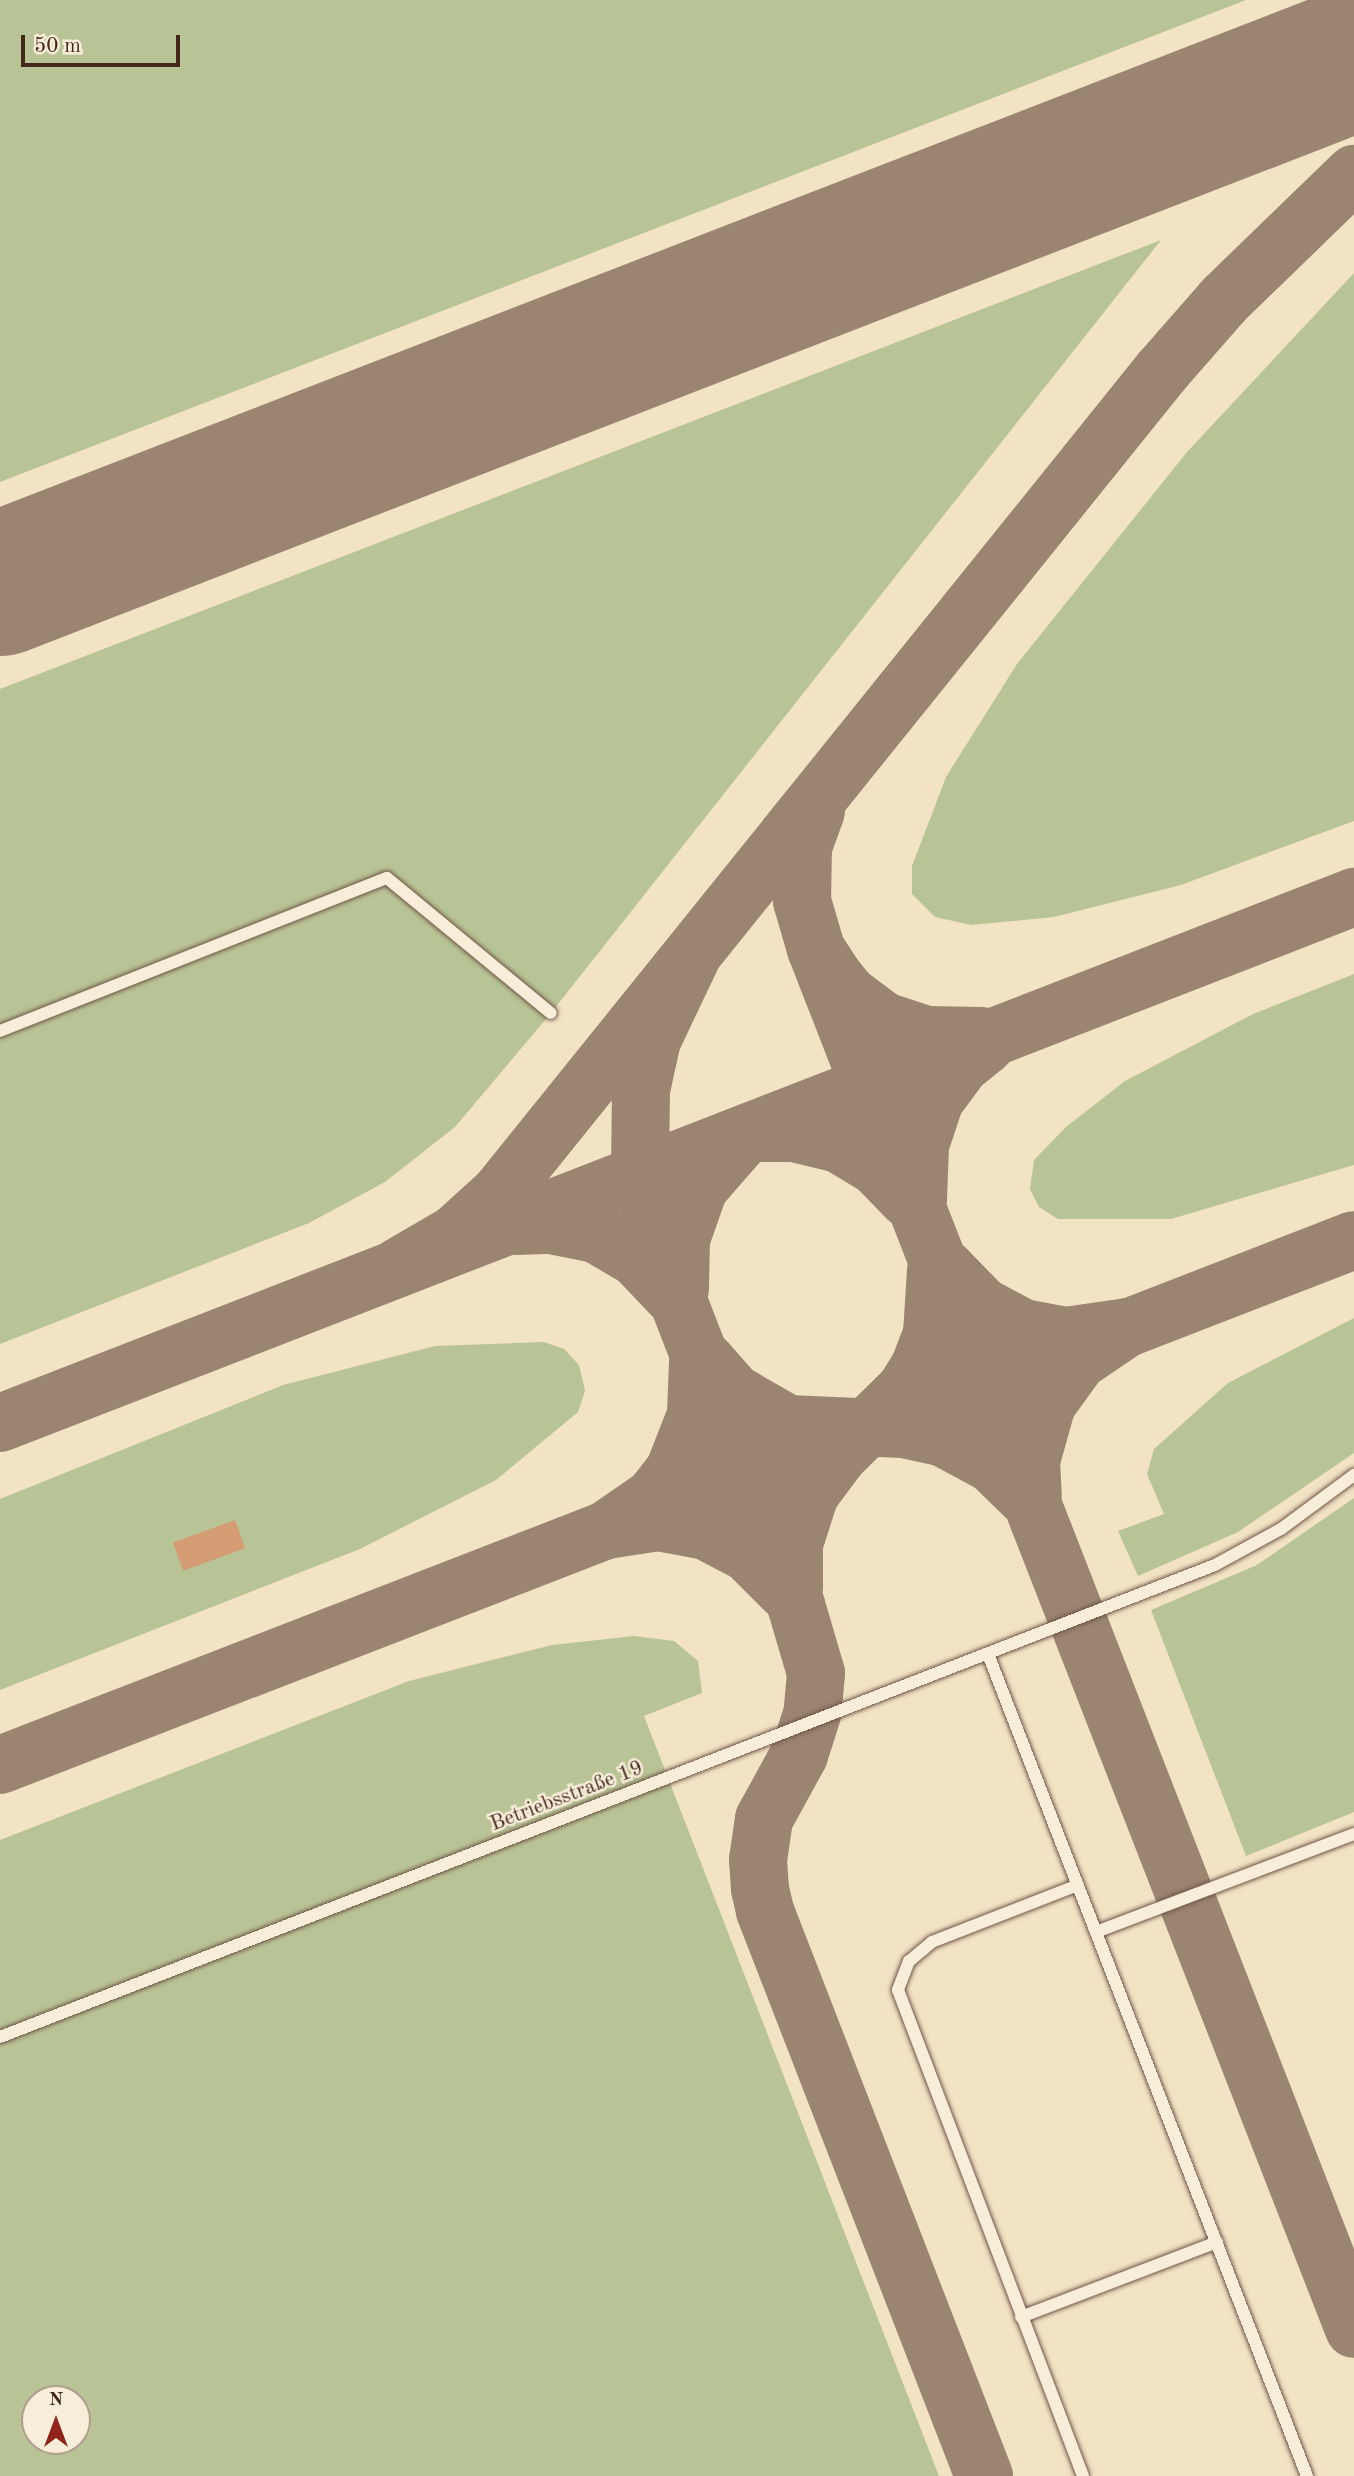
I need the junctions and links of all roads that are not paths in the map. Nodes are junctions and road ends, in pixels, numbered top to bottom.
1 (551, 1013) dead end
2 (0, 1031) edge
3 (1354, 1475) edge
4 (988, 1654) junction
5 (1354, 1834) edge
6 (1077, 1885) junction
7 (1096, 1932) junction
8 (0, 2037) edge
9 (1217, 2242) junction
10 (1021, 2317) junction
11 (1083, 2476) edge
12 (1307, 2476) edge

1 - 2 lane
3 - 4 lane, Betriebsstraße 19
4 - 6 lane
4 - 8 lane, Betriebsstraße 19
5 - 7 lane
6 - 7 lane
6 - 10 lane
7 - 9 lane
9 - 10 lane
9 - 12 lane
10 - 11 lane

